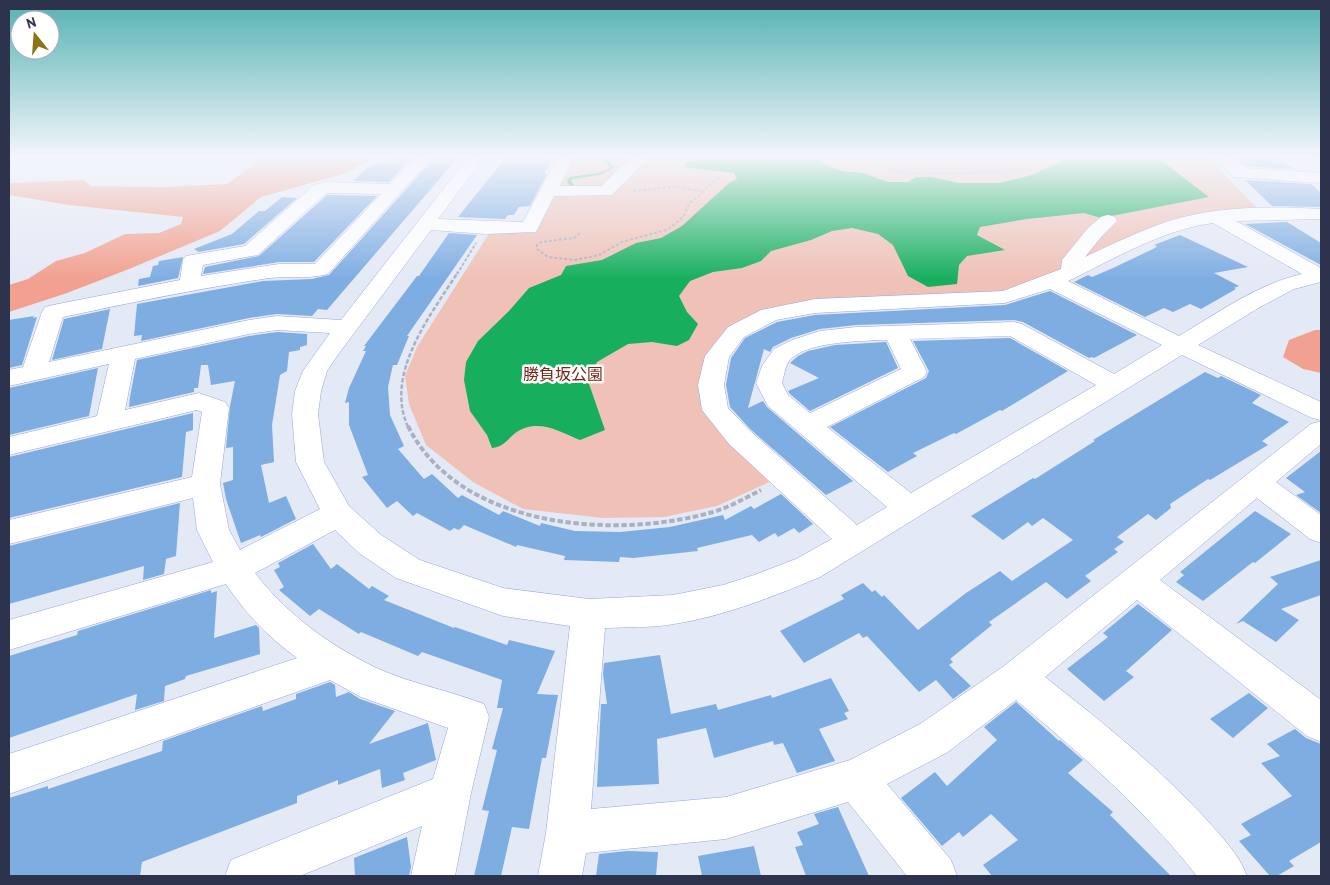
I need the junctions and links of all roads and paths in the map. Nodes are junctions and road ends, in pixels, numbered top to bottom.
1 (312, 196) edge
2 (388, 196) edge
3 (446, 196) edge
4 (546, 196) edge
5 (698, 196) edge
6 (1321, 214) edge
7 (1217, 218) junction
8 (1108, 221) dead end
9 (425, 224) junction
10 (486, 228) junction
11 (580, 233) dead end
12 (1061, 276) junction
13 (1321, 276) edge
14 (190, 284) junction
15 (345, 327) junction
16 (895, 333) junction
17 (1180, 345) junction
18 (124, 353) junction
19 (34, 372) junction
20 (9, 378) edge
21 (1114, 385) junction
22 (1321, 412) edge
23 (109, 423) junction
24 (809, 426) junction
25 (1321, 430) edge
26 (9, 446) edge
27 (784, 478) junction
28 (1257, 483) junction
29 (205, 484) junction
30 (909, 508) junction
31 (338, 514) junction
32 (1321, 531) edge
33 (9, 532) edge
34 (856, 541) junction
35 (232, 569) junction
36 (1136, 580) junction
37 (589, 614) junction
38 (9, 635) edge
39 (332, 663) junction
40 (1017, 678) junction
41 (1321, 723) edge
42 (9, 774) edge
43 (856, 779) junction
44 (450, 793) junction
45 (568, 833) junction
46 (247, 876) edge
47 (433, 876) edge
48 (560, 876) edge
49 (935, 876) edge
50 (1225, 876) edge

1 - 14 street
2 - 14 street
3 - 9 street
4 - 10 street
5 - 11 path
6 - 7 street
7 - 12 street
7 - 13 street
8 - 12 street
9 - 10 street
9 - 15 street
10 - 27 path
12 - 17 street
12 - 27 street
13 - 17 street
14 - 19 street
15 - 18 street
15 - 31 street
16 - 21 street
16 - 24 street
16 - 24 street
17 - 21 street
17 - 22 street
18 - 19 street
18 - 23 street
19 - 20 street
21 - 30 street
23 - 26 street
23 - 29 street
24 - 30 street
25 - 28 street
27 - 34 street
28 - 32 street
28 - 36 street
29 - 33 street
29 - 35 street
30 - 34 street
31 - 35 street
31 - 37 street
34 - 37 street
35 - 38 street
35 - 39 street
36 - 40 street
36 - 41 street
37 - 45 street
39 - 42 street
39 - 44 street
40 - 43 street
40 - 50 street
43 - 45 street
43 - 49 street
44 - 46 street
44 - 47 street
45 - 48 street

